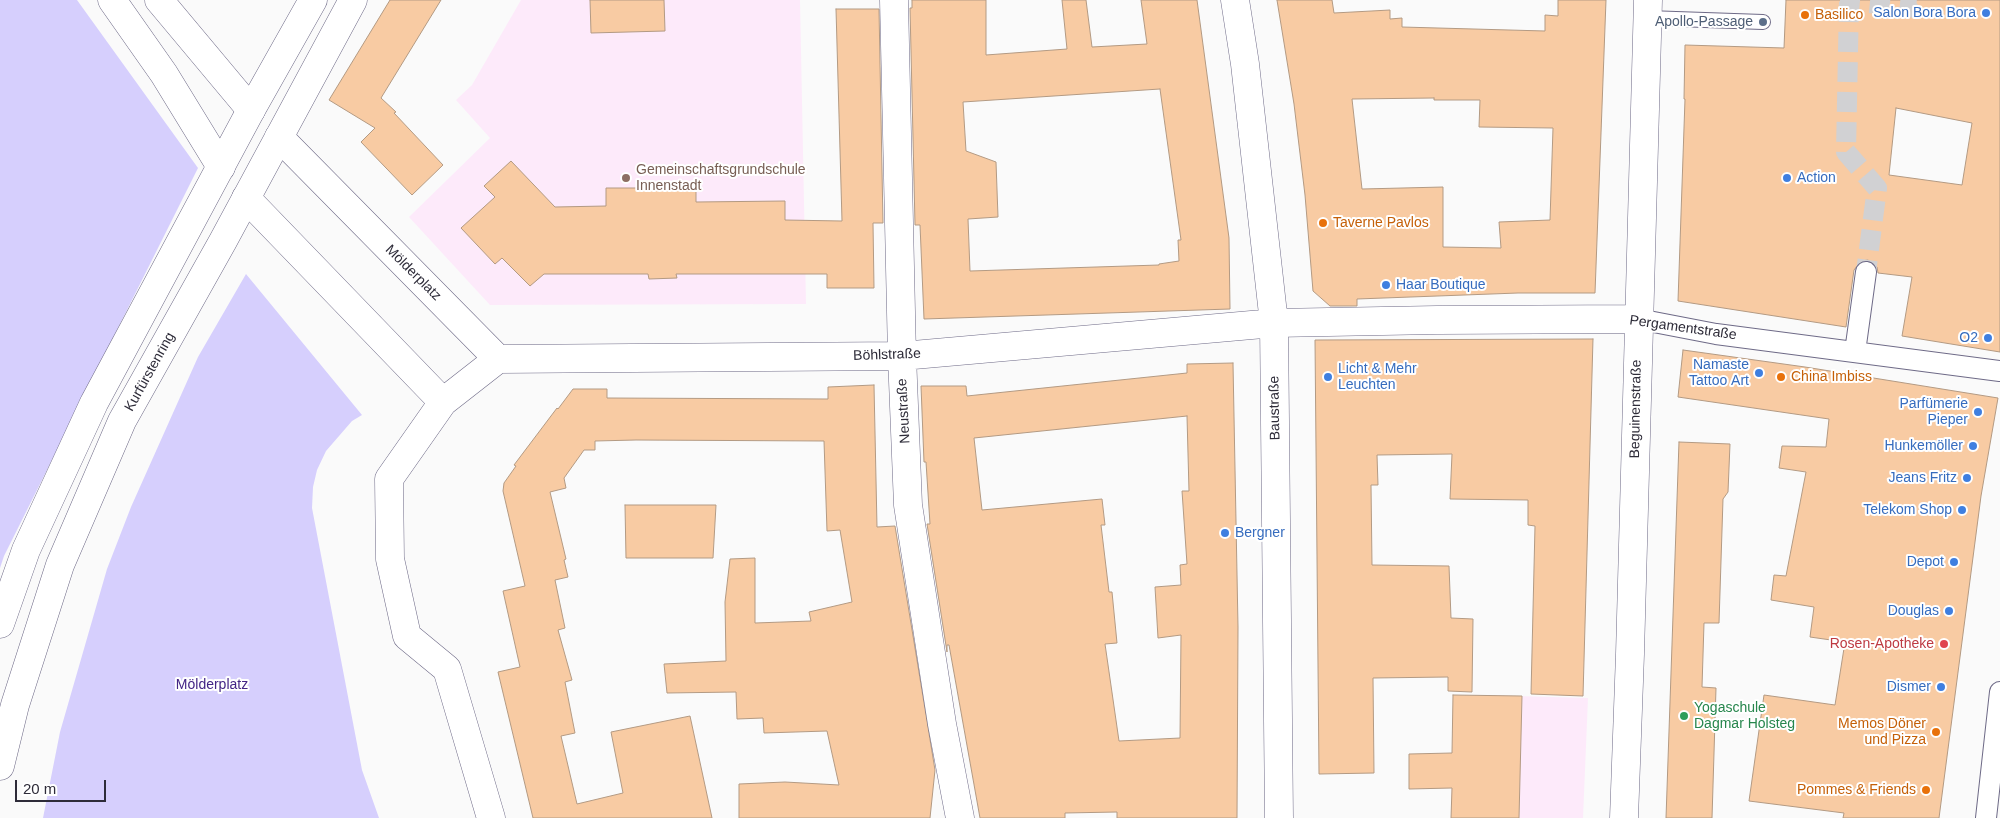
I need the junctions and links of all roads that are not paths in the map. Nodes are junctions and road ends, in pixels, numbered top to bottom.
1 (112, 0) edge
2 (158, 0) edge
3 (313, 0) edge
4 (353, 0) edge
5 (894, 0) edge
6 (1235, 0) edge
7 (1648, 9) edge
8 (1763, 22) dead end
9 (251, 110) junction
10 (279, 137) junction
11 (221, 167) junction
12 (246, 198) junction
13 (1866, 272) tunnel mouth
14 (1638, 319) junction
15 (1274, 322) junction
16 (1855, 352) junction
17 (902, 356) junction
18 (498, 359) junction
19 (2000, 371) edge
20 (443, 402) junction
21 (0, 624) edge
22 (2000, 692) edge
23 (0, 766) edge
24 (491, 818) edge
25 (960, 818) edge
26 (1279, 818) edge
27 (1624, 818) edge
28 (1986, 818) edge

1 - 11 street
2 - 9 street, Mölderplatz
3 - 9 street
4 - 10 street, Kurfürstenring
5 - 17 street, Neustraße
6 - 15 street, Baustraße
7 - 8 lane
7 - 14 street, Beguinenstraße
9 - 10 street, Mölderplatz
9 - 11 street
10 - 12 street, Kurfürstenring
10 - 18 street, Mölderplatz
11 - 12 street
11 - 21 street
12 - 20 street
12 - 23 street, Kurfürstenring
13 - 16 street
14 - 15 street, Pergamentstraße
14 - 16 street, Pergamentstraße
14 - 27 street, Beguinenstraße
15 - 17 street, Böhlstraße
15 - 26 street, Baustraße
16 - 19 street, Pergamentstraße
17 - 18 street, Böhlstraße
17 - 25 street, Neustraße
18 - 20 street
20 - 24 street
22 - 28 street

